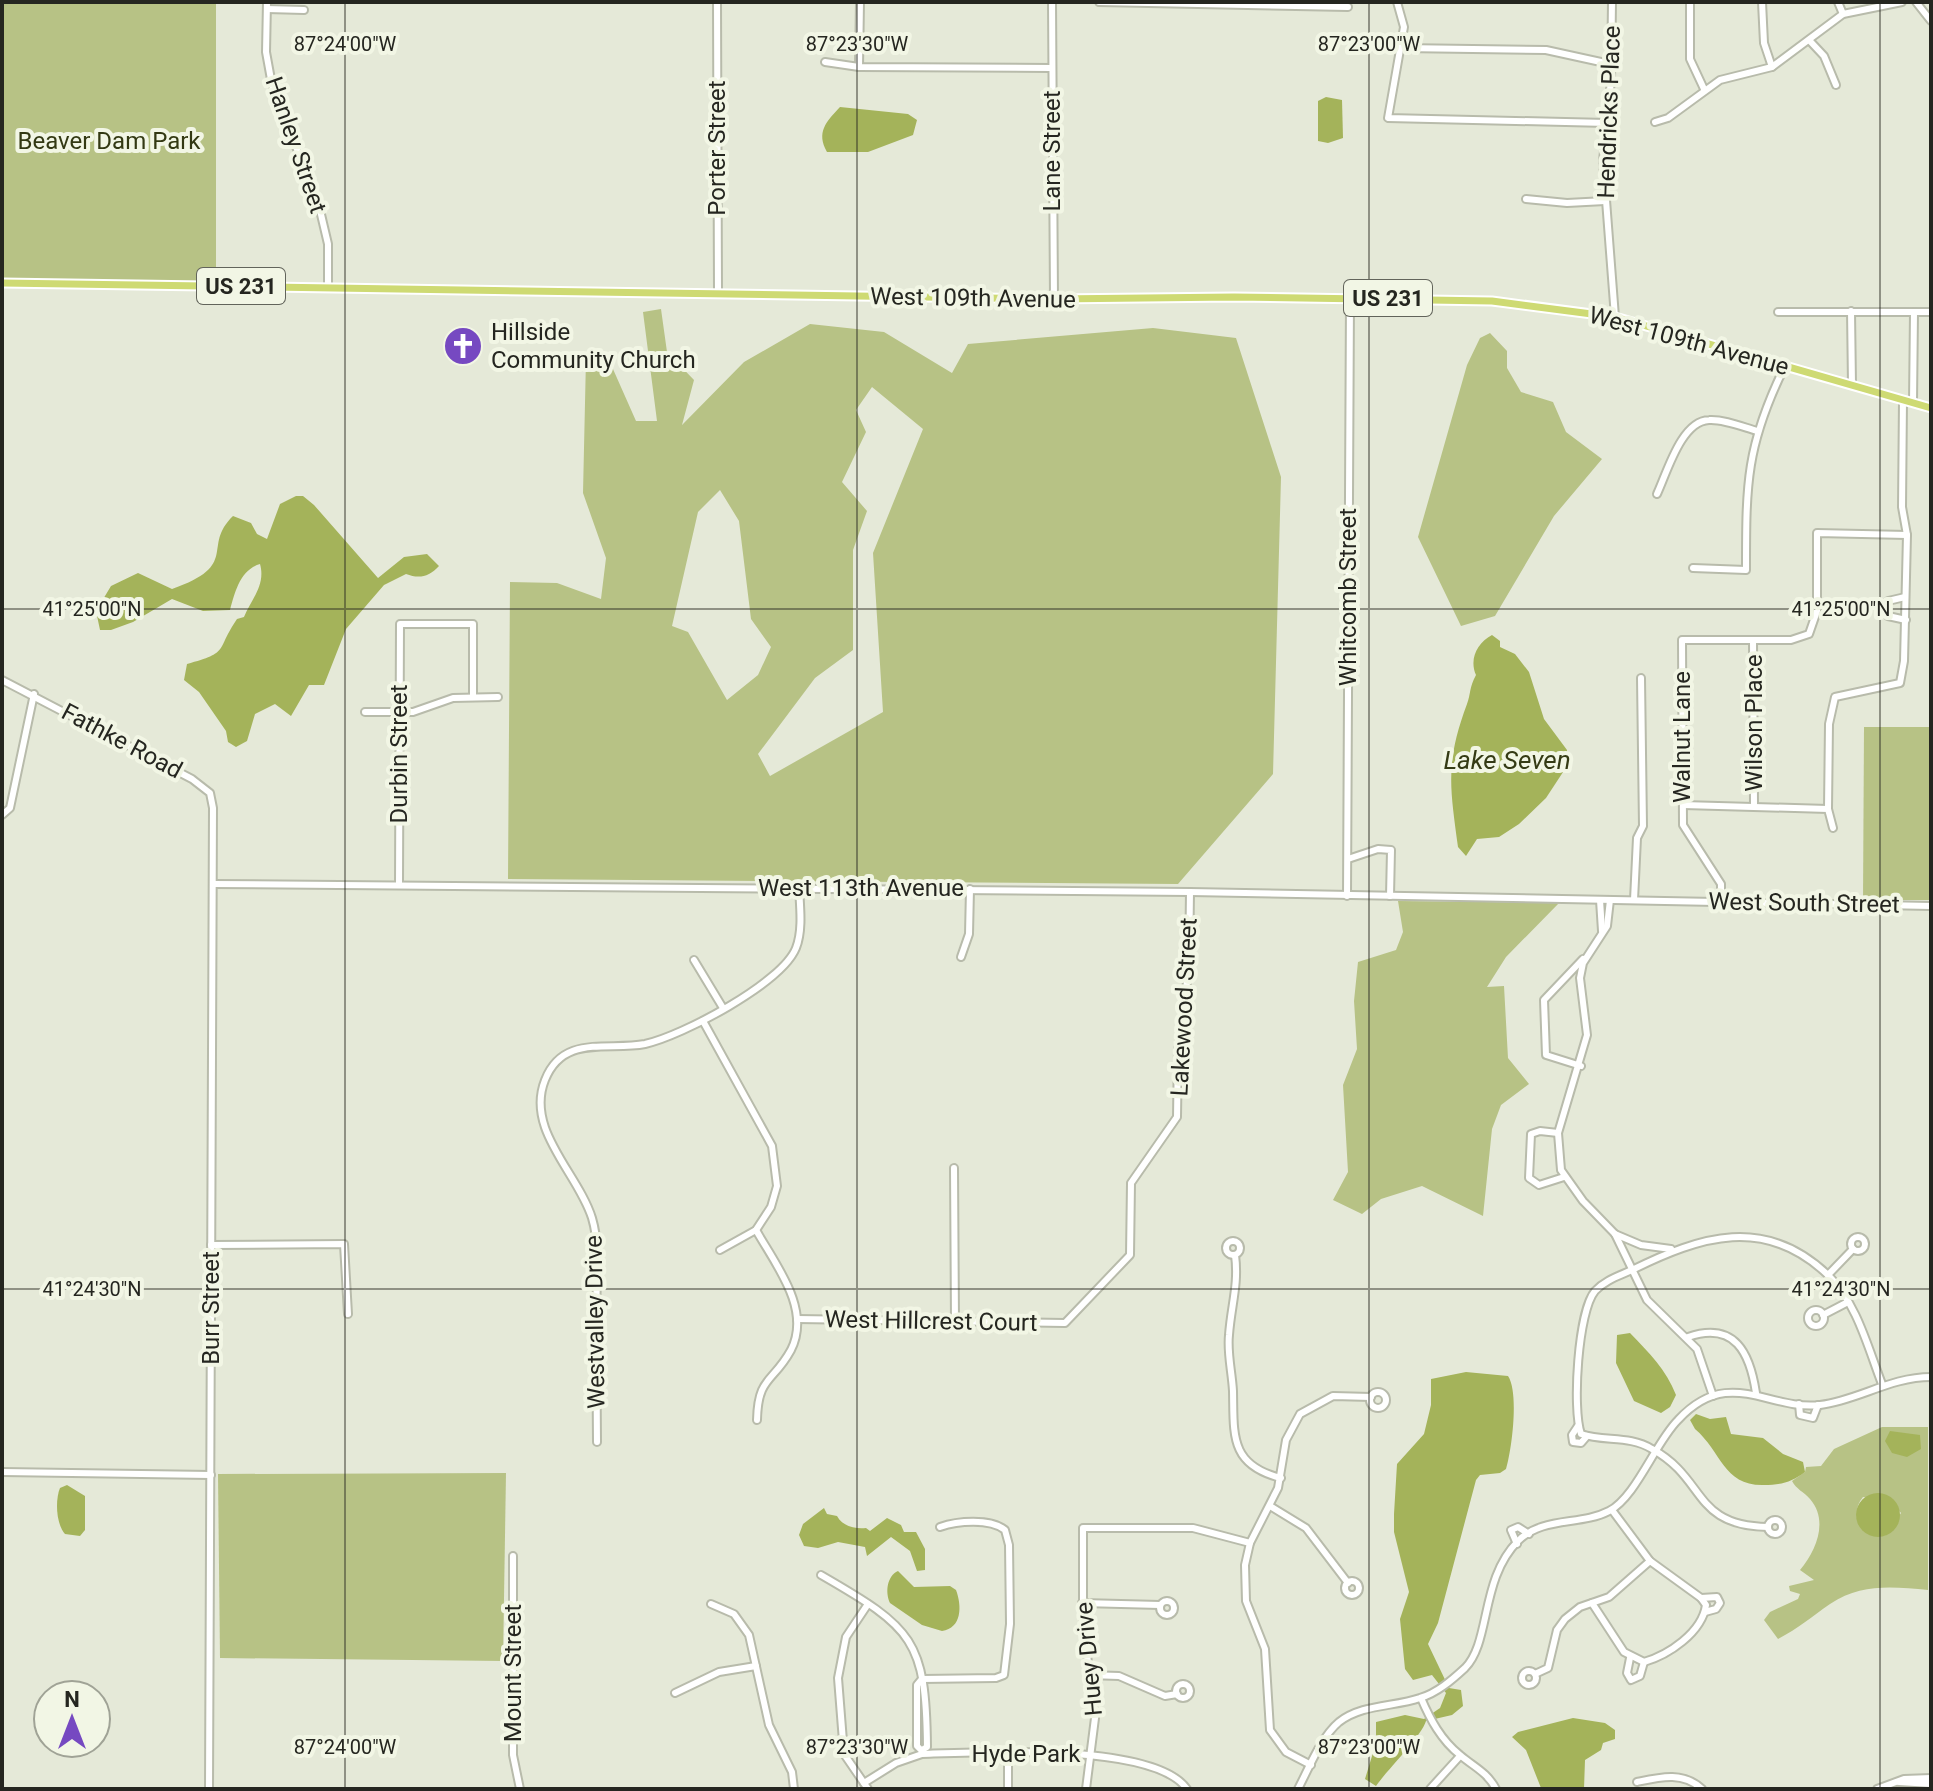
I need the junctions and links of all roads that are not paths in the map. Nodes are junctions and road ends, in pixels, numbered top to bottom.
1 (717, 2) edge
2 (860, 2) edge
3 (1052, 2) edge
4 (1099, 2) edge
5 (1397, 2) edge
6 (1612, 2) edge
7 (1690, 2) edge
8 (1762, 2) edge
9 (1838, 2) edge
10 (1902, 2) edge
11 (1916, 2) edge
12 (267, 5) edge
13 (1348, 7) dead end
14 (304, 10) dead end
15 (1843, 14) junction
16 (1931, 21) edge
17 (1809, 40) junction
18 (1401, 48) junction
19 (825, 62) dead end
20 (1610, 64) junction
21 (859, 67) junction
22 (1772, 67) junction
23 (1052, 68) junction
24 (1836, 85) dead end
25 (1704, 89) junction
26 (1655, 122) dead end
27 (1607, 123) junction
28 (1526, 199) dead end
29 (1605, 201) junction
30 (2, 283) edge
31 (328, 287) junction
32 (718, 294) junction
33 (1350, 298) junction
34 (1054, 299) junction
35 (1851, 311) junction
36 (1778, 312) dead end
37 (1914, 312) junction
38 (1931, 312) edge
39 (1615, 317) junction
40 (1785, 366) junction
41 (1852, 385) junction
42 (1903, 400) junction
43 (1913, 403) junction
44 (1931, 408) edge
45 (1757, 431) junction
46 (1657, 494) dead end
47 (1907, 535) junction
48 (1693, 568) dead end
49 (1905, 597) junction
50 (1906, 620) junction
51 (1753, 640) junction
52 (1641, 678) dead end
53 (2, 680) edge
54 (34, 694) junction
55 (473, 696) junction
56 (498, 697) dead end
57 (365, 712) dead end
58 (399, 712) junction
59 (1683, 805) junction
60 (1754, 806) junction
61 (1828, 809) junction
62 (2, 815) edge
63 (213, 826) joint
64 (1833, 828) dead end
65 (1348, 859) junction
66 (213, 884) junction
67 (399, 885) junction
68 (799, 888) junction
69 (970, 889) junction
70 (1190, 892) junction
71 (1347, 896) junction
72 (1390, 896) junction
73 (1600, 900) junction
74 (1610, 900) junction
75 (1634, 900) junction
76 (1721, 901) junction
77 (1931, 906) edge
78 (1603, 935) junction
79 (1590, 952) junction
80 (961, 957) dead end
81 (694, 960) dead end
82 (1563, 978) junction
83 (1580, 978) junction
84 (723, 1008) junction
85 (703, 1021) junction
86 (1581, 1066) junction
87 (1558, 1133) junction
88 (954, 1168) dead end
89 (1564, 1177) junction
90 (756, 1230) junction
91 (1615, 1234) junction
92 (211, 1245) junction
93 (1675, 1249) junction
94 (1853, 1249) dead end
95 (720, 1250) dead end
96 (1235, 1255) dead end
97 (1631, 1270) junction
98 (1828, 1275) junction
99 (1848, 1302) junction
100 (348, 1314) dead end
101 (1823, 1315) dead end
102 (797, 1319) junction
103 (955, 1322) junction
104 (1065, 1323) joint
105 (1688, 1337) junction
106 (1931, 1377) edge
107 (1882, 1384) junction
108 (1756, 1393) junction
109 (1713, 1396) junction
110 (1371, 1397) dead end
111 (1799, 1404) junction
112 (1818, 1405) junction
113 (757, 1420) dead end
114 (597, 1442) dead end
115 (1655, 1450) junction
116 (2, 1472) edge
117 (211, 1475) junction
118 (1281, 1478) junction
119 (1270, 1506) junction
120 (1612, 1510) junction
121 (940, 1527) dead end
122 (1768, 1527) dead end
123 (1529, 1534) junction
124 (1250, 1543) junction
125 (1517, 1544) junction
126 (513, 1556) dead end
127 (1650, 1561) junction
128 (821, 1575) dead end
129 (1348, 1583) dead end
130 (1701, 1598) junction
131 (1082, 1603) junction
132 (1592, 1603) junction
133 (711, 1604) dead end
134 (868, 1604) junction
135 (1160, 1605) dead end
136 (1705, 1609) junction
137 (1630, 1658) junction
138 (1644, 1662) junction
139 (756, 1666) junction
140 (1535, 1674) dead end
141 (1088, 1675) junction
142 (922, 1679) junction
143 (675, 1693) dead end
144 (1177, 1694) dead end
145 (1421, 1698) junction
146 (922, 1752) junction
147 (1008, 1754) junction
148 (1091, 1754) junction
149 (1460, 1756) junction
150 (1311, 1765) junction
151 (1931, 1778) edge
152 (1637, 1782) dead end
153 (1899, 1782) junction
154 (1931, 1784) edge
155 (866, 1786) edge
156 (209, 1789) edge
157 (520, 1789) edge
158 (794, 1789) edge
159 (1008, 1789) edge
160 (1086, 1789) edge
161 (1187, 1789) edge
162 (1298, 1789) edge
163 (1430, 1789) edge
164 (1496, 1789) edge
165 (1702, 1789) edge
166 (1877, 1789) edge

1 - 32 street, Porter Street
2 - 21 street
3 - 23 street, Lane Street
4 - 13 street
5 - 18 street
6 - 20 street, Hendricks Place
7 - 25 street
8 - 22 street
9 - 15 street
10 - 15 street
11 - 16 street
12 - 14 street
12 - 31 street, Hanley Street
15 - 17 street
17 - 22 street
17 - 24 street
18 - 20 street
18 - 27 street
19 - 21 street
20 - 27 street, Hendricks Place
21 - 23 street
22 - 25 street
23 - 34 street, Lane Street
25 - 26 street
27 - 29 street, Hendricks Place
28 - 29 street
29 - 39 street, Hendricks Place
30 - 31 main road, West 109th Avenue / US 231
31 - 32 main road, West 109th Avenue / US 231
32 - 34 main road, West 109th Avenue / US 231
33 - 34 main road, West 109th Avenue / US 231
33 - 39 main road, West 109th Avenue / US 231
33 - 65 street, Whitcomb Street
35 - 36 street
35 - 37 street
35 - 41 street
37 - 38 street
37 - 43 street
39 - 40 main road, West 109th Avenue / US 231
40 - 41 main road, West 109th Avenue / US 231
40 - 45 street
41 - 42 main road, West 109th Avenue / US 231
42 - 43 main road, West 109th Avenue / US 231
42 - 47 street
43 - 44 main road, West 109th Avenue / US 231
45 - 46 street
45 - 48 street
47 - 49 street
47 - 51 street, Walnut Lane
49 - 50 street
49 - 50 street
50 - 61 street
51 - 59 street, Walnut Lane
51 - 60 street, Wilson Place
52 - 75 street
53 - 54 street, Fathke Road
54 - 62 street
54 - 63 street, Fathke Road
55 - 56 street
55 - 58 street
55 - 58 street, Durbin Street
57 - 58 street
58 - 67 street, Durbin Street
59 - 60 street
59 - 76 street, Walnut Lane
60 - 61 street
61 - 64 street
63 - 66 street, Burr Street
65 - 71 street, Whitcomb Street
65 - 72 street
66 - 67 street, West 113th Avenue
66 - 92 street, Burr Street
67 - 68 street, West 113th Avenue
68 - 69 street, West 113th Avenue
68 - 84 street, Westvalley Drive
69 - 70 street, West 113th Avenue
69 - 80 street
70 - 71 street, West 113th Avenue
70 - 104 street, Lakewood Street
71 - 72 street, West 113th Avenue
72 - 73 street, West 113th Avenue
73 - 74 street, West South Street
73 - 78 street
74 - 75 street, West South Street
74 - 78 street
75 - 76 street, West South Street
76 - 77 street, West South Street
78 - 79 street
79 - 82 street
79 - 83 street
81 - 84 street
82 - 83 street
82 - 86 street
83 - 86 street
84 - 85 street, Westvalley Drive
85 - 90 street
85 - 114 street, Westvalley Drive
86 - 87 street
87 - 89 street
87 - 89 street
88 - 103 street
89 - 91 street
90 - 95 street
90 - 102 street
91 - 93 street
91 - 97 street
92 - 100 street
92 - 117 street, Burr Street
93 - 97 street
93 - 98 street
94 - 98 street
96 - 118 street
97 - 105 street
97 - 115 street
98 - 99 street
99 - 101 street
99 - 107 street
102 - 103 street, West Hillcrest Court
102 - 113 street
103 - 104 street, West Hillcrest Court
105 - 108 street
105 - 109 street
106 - 107 street
107 - 112 street
108 - 109 street
108 - 111 street
109 - 115 street
110 - 118 street
111 - 112 street
111 - 112 street
115 - 120 street
115 - 122 street
116 - 117 street
117 - 156 street, Burr Street
118 - 119 street
119 - 124 street
119 - 129 street
120 - 123 street
120 - 127 street
121 - 142 street
123 - 125 street
123 - 125 street
124 - 131 street, Huey Drive
124 - 150 street
125 - 145 street
126 - 157 street, Mount Street
127 - 130 street
127 - 132 street
128 - 134 street
130 - 136 street
130 - 136 street
131 - 135 street
131 - 141 street, Huey Drive
132 - 137 street
132 - 140 street
133 - 139 street
134 - 142 street
134 - 155 street
136 - 138 street
137 - 138 street
137 - 138 street
139 - 143 street
139 - 158 street
141 - 144 street
141 - 148 street, Huey Drive
142 - 146 street
145 - 149 street
145 - 150 street
146 - 147 street, Hyde Park
146 - 155 street, Hyde Park
147 - 148 street, Hyde Park
147 - 159 street
148 - 160 street, Huey Drive
148 - 161 street, Hyde Park
149 - 163 street
149 - 164 street
150 - 162 street
151 - 153 street
152 - 165 street
153 - 154 street
153 - 166 street

